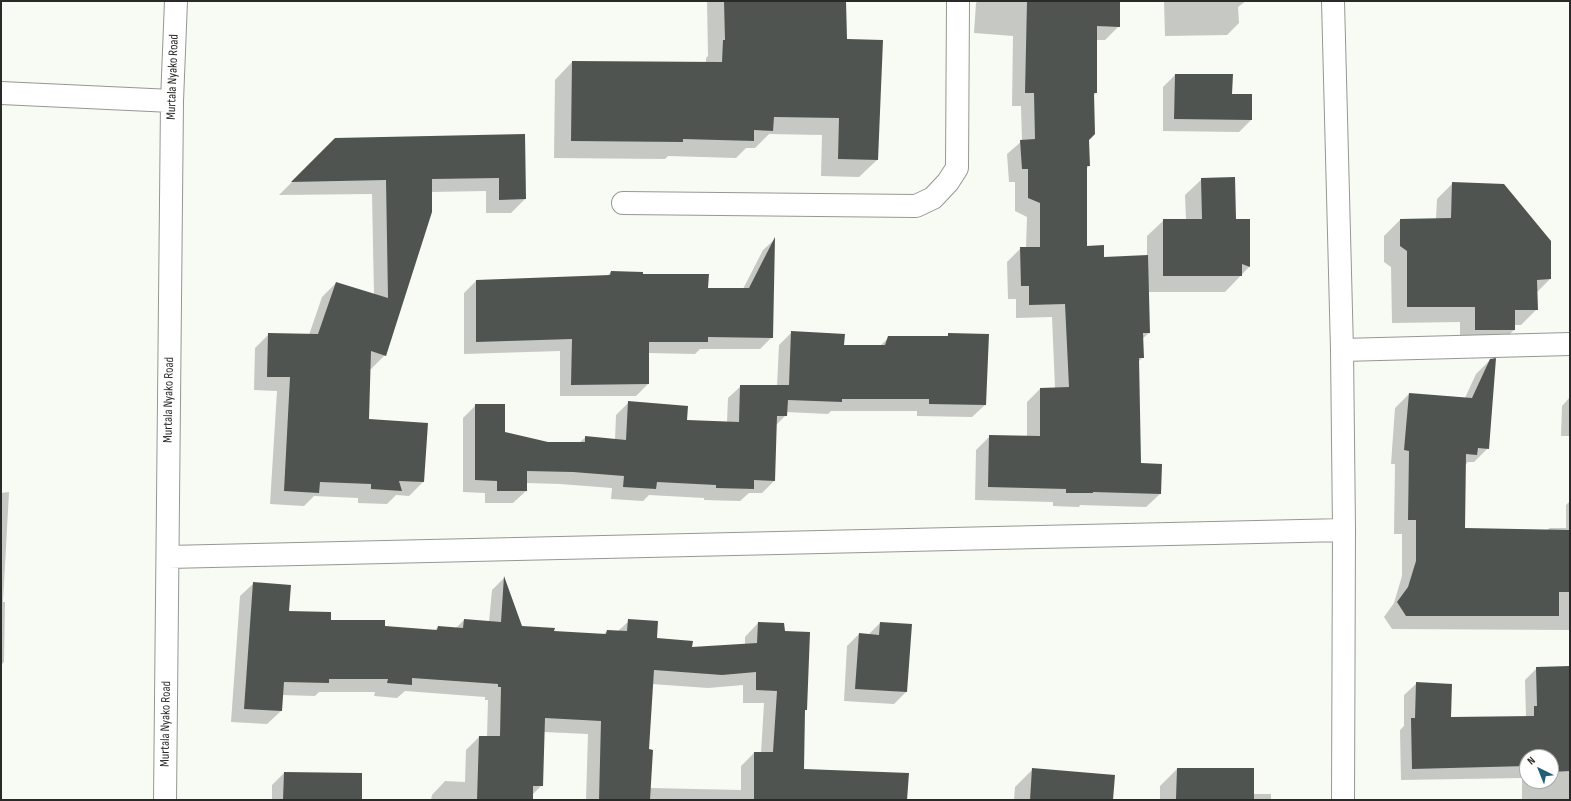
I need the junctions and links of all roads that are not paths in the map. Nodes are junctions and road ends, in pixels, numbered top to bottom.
1 (176, 1) edge
2 (958, 1) edge
3 (1333, 1) edge
4 (1, 93) edge
5 (172, 101) junction
6 (623, 203) dead end
7 (1570, 344) edge
8 (1342, 350) junction
9 (1344, 530) junction
10 (168, 557) junction
11 (165, 800) edge
12 (1343, 800) edge

1 - 5 street, Murtala Nyako Road
2 - 6 street
3 - 8 street
4 - 5 street
5 - 10 street, Murtala Nyako Road
7 - 8 street
8 - 9 street
9 - 10 street
9 - 12 street
10 - 11 street, Murtala Nyako Road

